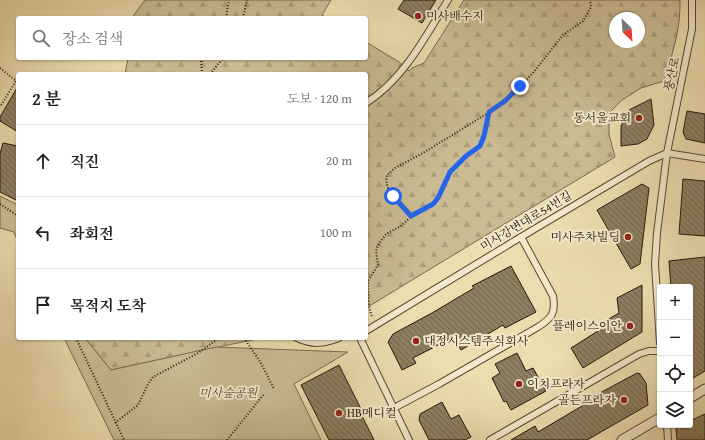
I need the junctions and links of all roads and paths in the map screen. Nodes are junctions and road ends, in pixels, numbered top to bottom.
1 (229, 0) edge
2 (247, 0) edge
3 (448, 0) edge
4 (590, 0) edge
5 (692, 0) edge
6 (226, 16) edge
7 (243, 16) edge
8 (201, 60) edge
9 (221, 60) edge
10 (0, 68) edge
11 (202, 72) edge
12 (212, 72) edge
13 (368, 102) edge
14 (0, 108) edge
15 (489, 112) junction
16 (668, 153) junction
17 (705, 159) edge
18 (0, 204) edge
19 (16, 215) edge
20 (411, 216) junction
21 (521, 237) junction
22 (372, 316) dead end
23 (659, 320) edge
24 (368, 331) edge
25 (77, 340) edge
26 (217, 340) edge
27 (245, 340) edge
28 (304, 340) edge
29 (334, 340) edge
30 (361, 340) edge
31 (657, 350) edge
32 (274, 389) dead end
33 (705, 389) edge
34 (264, 394) dead end
35 (693, 396) edge
36 (394, 408) junction
37 (657, 420) edge
38 (115, 423) junction
39 (667, 428) edge
40 (124, 440) edge
41 (227, 440) edge
42 (409, 440) edge
43 (490, 440) edge
44 (622, 440) edge
45 (668, 440) edge

1 - 6 path
2 - 7 path
3 - 13 lane
4 - 15 path
5 - 16 lane, 풍산로
8 - 11 path
9 - 12 path
10 - 14 path
15 - 20 path
15 - 20 path
16 - 17 lane
16 - 21 lane, 미사강변대로54번길
16 - 23 lane, 풍산로
18 - 19 path
20 - 22 path
21 - 24 lane, 미사강변대로54번길
21 - 36 lane
25 - 38 path
26 - 38 path
27 - 32 path
28 - 29 lane
30 - 36 lane
31 - 43 lane
33 - 35 street
34 - 41 path
36 - 42 lane
37 - 44 street
38 - 40 path
39 - 45 lane

